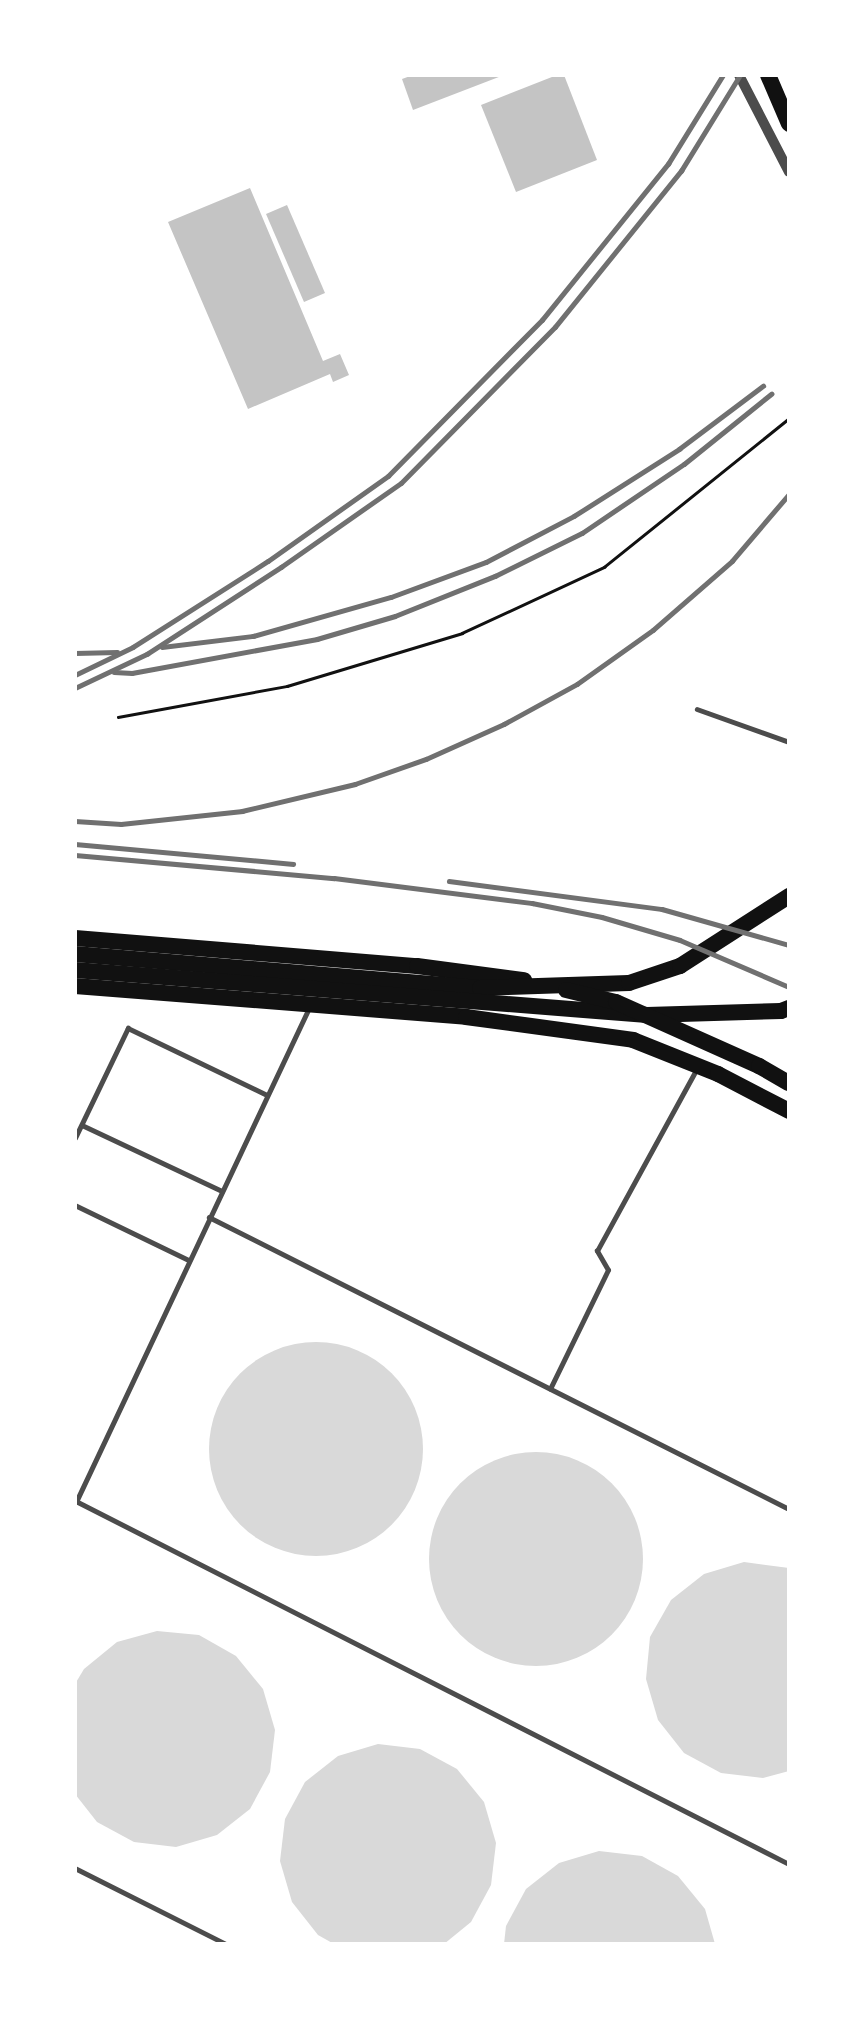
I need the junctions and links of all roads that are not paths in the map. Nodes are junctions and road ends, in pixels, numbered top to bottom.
1 (768, 75) edge
2 (739, 76) edge
3 (789, 124) edge
4 (789, 172) edge
5 (698, 709) dead end
6 (789, 742) edge
7 (789, 896) edge
8 (75, 938) edge
9 (75, 954) edge
10 (75, 970) edge
11 (75, 986) edge
12 (310, 1004) junction
13 (789, 1008) edge
14 (698, 1066) junction
15 (789, 1083) edge
16 (267, 1095) junction
17 (789, 1111) edge
18 (82, 1125) junction
19 (75, 1138) edge
20 (222, 1191) junction
21 (75, 1205) edge
22 (209, 1217) junction
23 (190, 1260) junction
24 (550, 1388) junction
25 (76, 1502) edge
26 (789, 1509) edge
27 (789, 1864) edge
28 (75, 1868) edge
29 (226, 1944) edge

1 - 3 highway
2 - 4 street
5 - 6 lane
7 - 9 highway
8 - 15 highway
10 - 13 highway
11 - 12 highway
12 - 14 highway
12 - 16 lane
14 - 17 highway
14 - 24 lane
16 - 18 lane
16 - 20 lane
18 - 19 lane
18 - 20 lane
20 - 22 lane
21 - 23 lane
22 - 23 lane
22 - 24 lane
23 - 25 lane
24 - 26 lane
25 - 27 lane
28 - 29 lane

